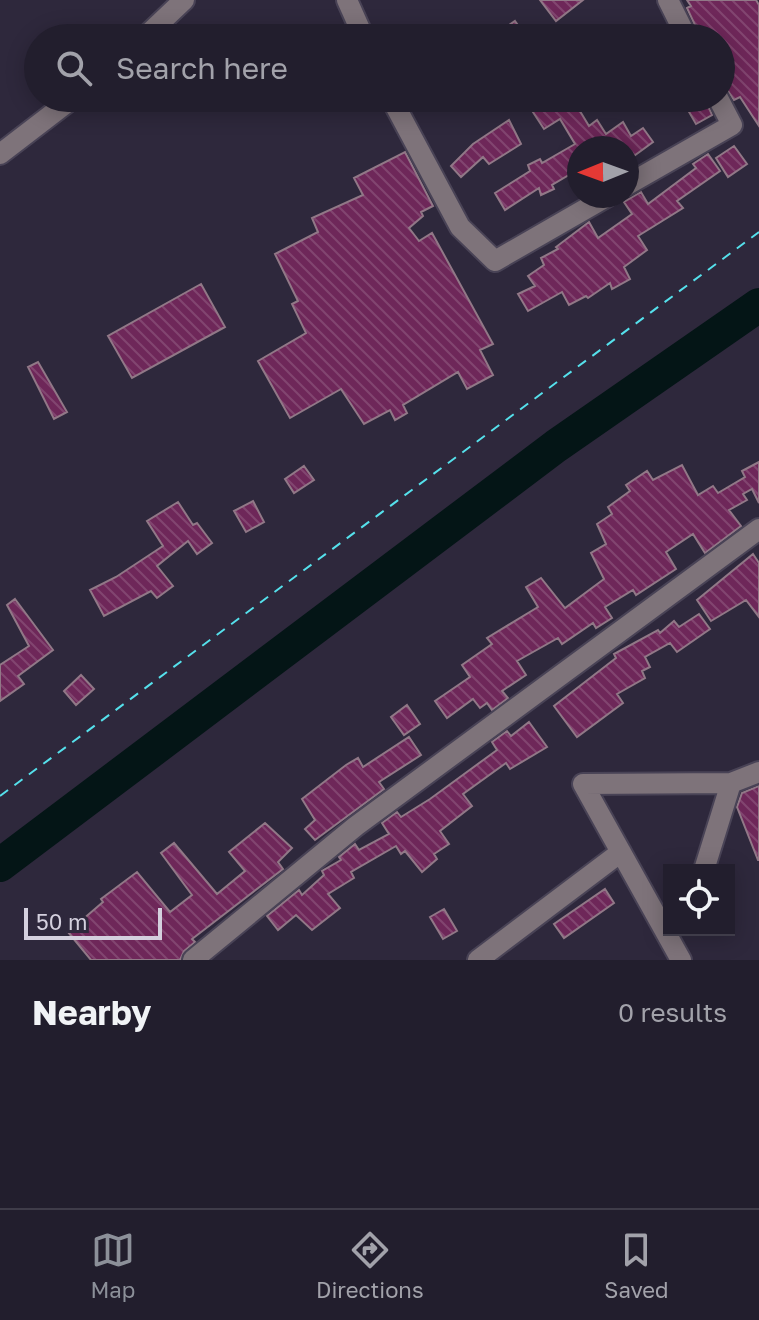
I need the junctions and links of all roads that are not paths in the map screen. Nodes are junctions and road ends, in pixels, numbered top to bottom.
1 (184, 0) edge
2 (347, 0) edge
3 (668, 0) edge
4 (159, 24) edge
5 (358, 24) edge
6 (680, 24) edge
7 (55, 112) edge
8 (398, 112) edge
9 (725, 112) edge
10 (0, 154) edge
11 (639, 178) edge
12 (587, 208) edge
13 (759, 529) edge
14 (759, 772) edge
15 (731, 783) junction
16 (621, 852) junction
17 (706, 864) edge
18 (685, 936) edge
19 (680, 958) edge
20 (193, 960) edge
21 (478, 960) edge

1 - 4 street
2 - 5 street
3 - 6 street
7 - 10 street
8 - 12 street
9 - 11 street
13 - 20 street
14 - 15 street
15 - 16 street
15 - 17 street
16 - 19 street
16 - 21 street
18 - 19 street

